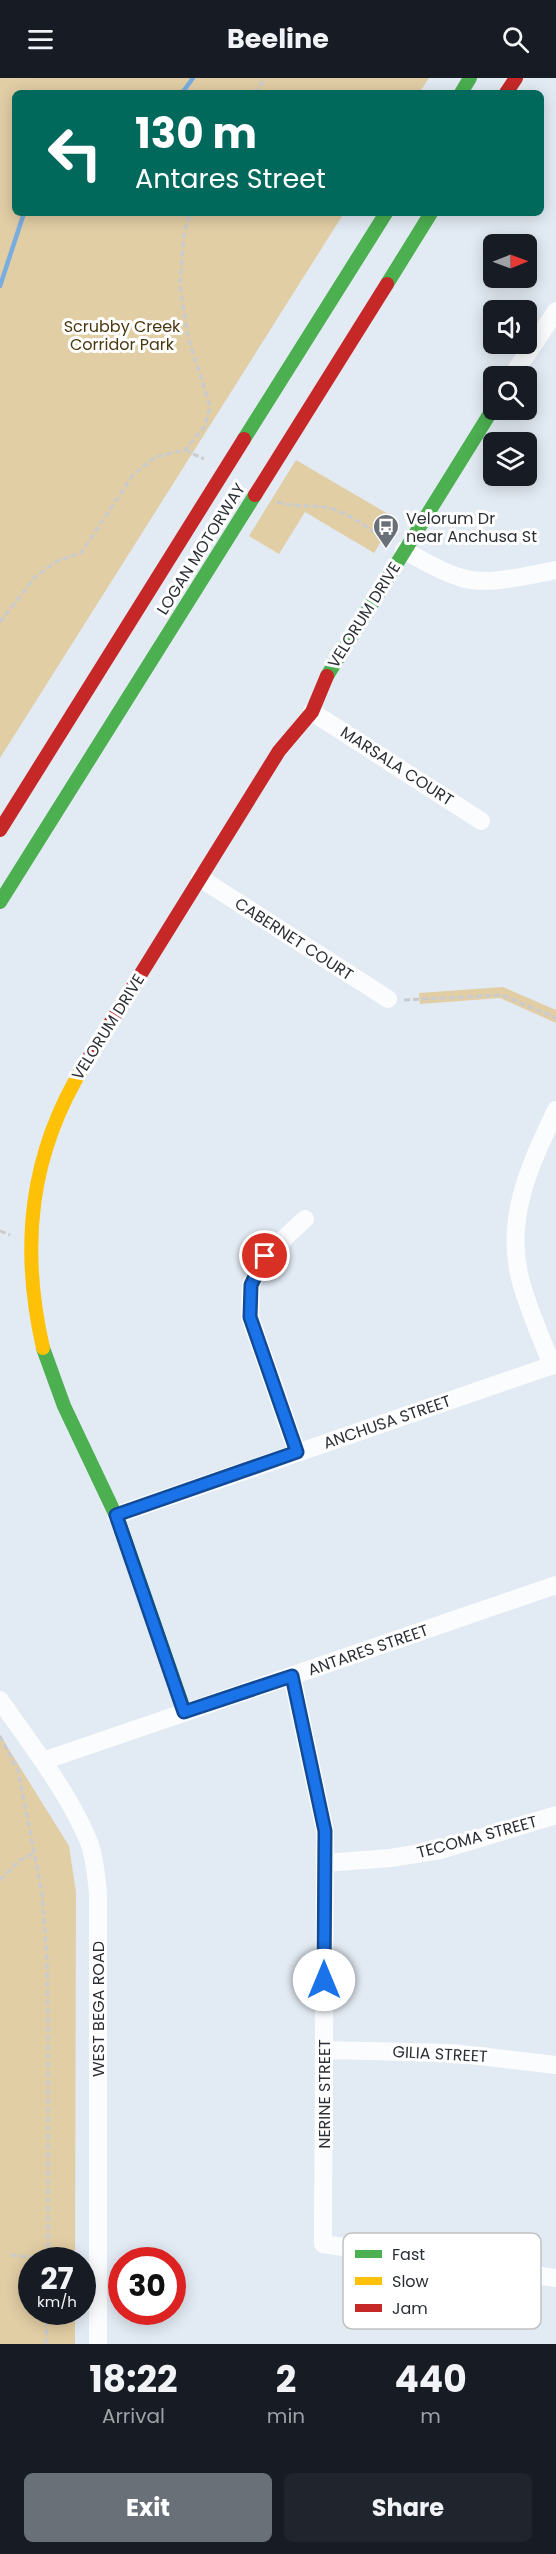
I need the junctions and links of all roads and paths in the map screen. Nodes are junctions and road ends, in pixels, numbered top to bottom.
1 (266, 78) edge
2 (256, 90) edge
3 (189, 216) edge
4 (384, 216) edge
5 (428, 216) edge
6 (556, 311) edge
7 (519, 366) edge
8 (485, 420) edge
9 (185, 450) junction
10 (204, 459) dead end
11 (272, 500) dead end
12 (404, 550) junction
13 (556, 570) edge
14 (0, 622) edge
15 (312, 712) junction
16 (481, 820) dead end
17 (0, 830) edge
18 (200, 878) junction
19 (0, 903) edge
20 (388, 999) joint
21 (556, 1018) edge
22 (556, 1110) edge
23 (306, 1219) dead end
24 (554, 1365) edge
25 (297, 1452) junction
26 (116, 1515) junction
27 (556, 1585) edge
28 (292, 1676) junction
29 (0, 1700) edge
30 (184, 1712) junction
31 (0, 1736) edge
32 (43, 1761) junction
33 (556, 1815) edge
34 (35, 1853) junction
35 (325, 1863) junction
36 (0, 1880) edge
37 (324, 2050) junction
38 (556, 2065) edge
39 (48, 2247) edge
40 (343, 2247) edge
41 (11, 2255) dead end
42 (18, 2256) edge
43 (541, 2276) edge
44 (556, 2278) edge
45 (47, 2325) edge
46 (46, 2344) edge
47 (98, 2344) edge

1 - 2 path
3 - 9 path
4 - 17 main road, LOGAN MOTORWAY
5 - 19 main road, LOGAN MOTORWAY
6 - 7 street
8 - 12 main road, VELORUM DRIVE
9 - 10 path
9 - 14 path
11 - 12 path
12 - 13 street
12 - 15 main road, VELORUM DRIVE
15 - 16 street, MARSALA COURT
15 - 18 main road, VELORUM DRIVE
18 - 20 street, CABERNET COURT
18 - 26 main road, VELORUM DRIVE
20 - 21 path
22 - 24 street
23 - 25 street
24 - 25 street, ANCHUSA STREET
25 - 26 street, ANCHUSA STREET
26 - 30 main road, VELORUM DRIVE
27 - 28 street, ANTARES STREET
28 - 30 street, ANTARES STREET
28 - 35 street, NERINE STREET
29 - 32 street, WEST BEGA ROAD
30 - 32 street, ANTARES STREET
31 - 34 path
32 - 47 street, WEST BEGA ROAD
33 - 35 street, TECOMA STREET
34 - 36 path
34 - 39 path
35 - 37 street, NERINE STREET
37 - 38 street, GILIA STREET
37 - 40 street, NERINE STREET
41 - 42 path
43 - 44 street, NERINE STREET
45 - 46 path

